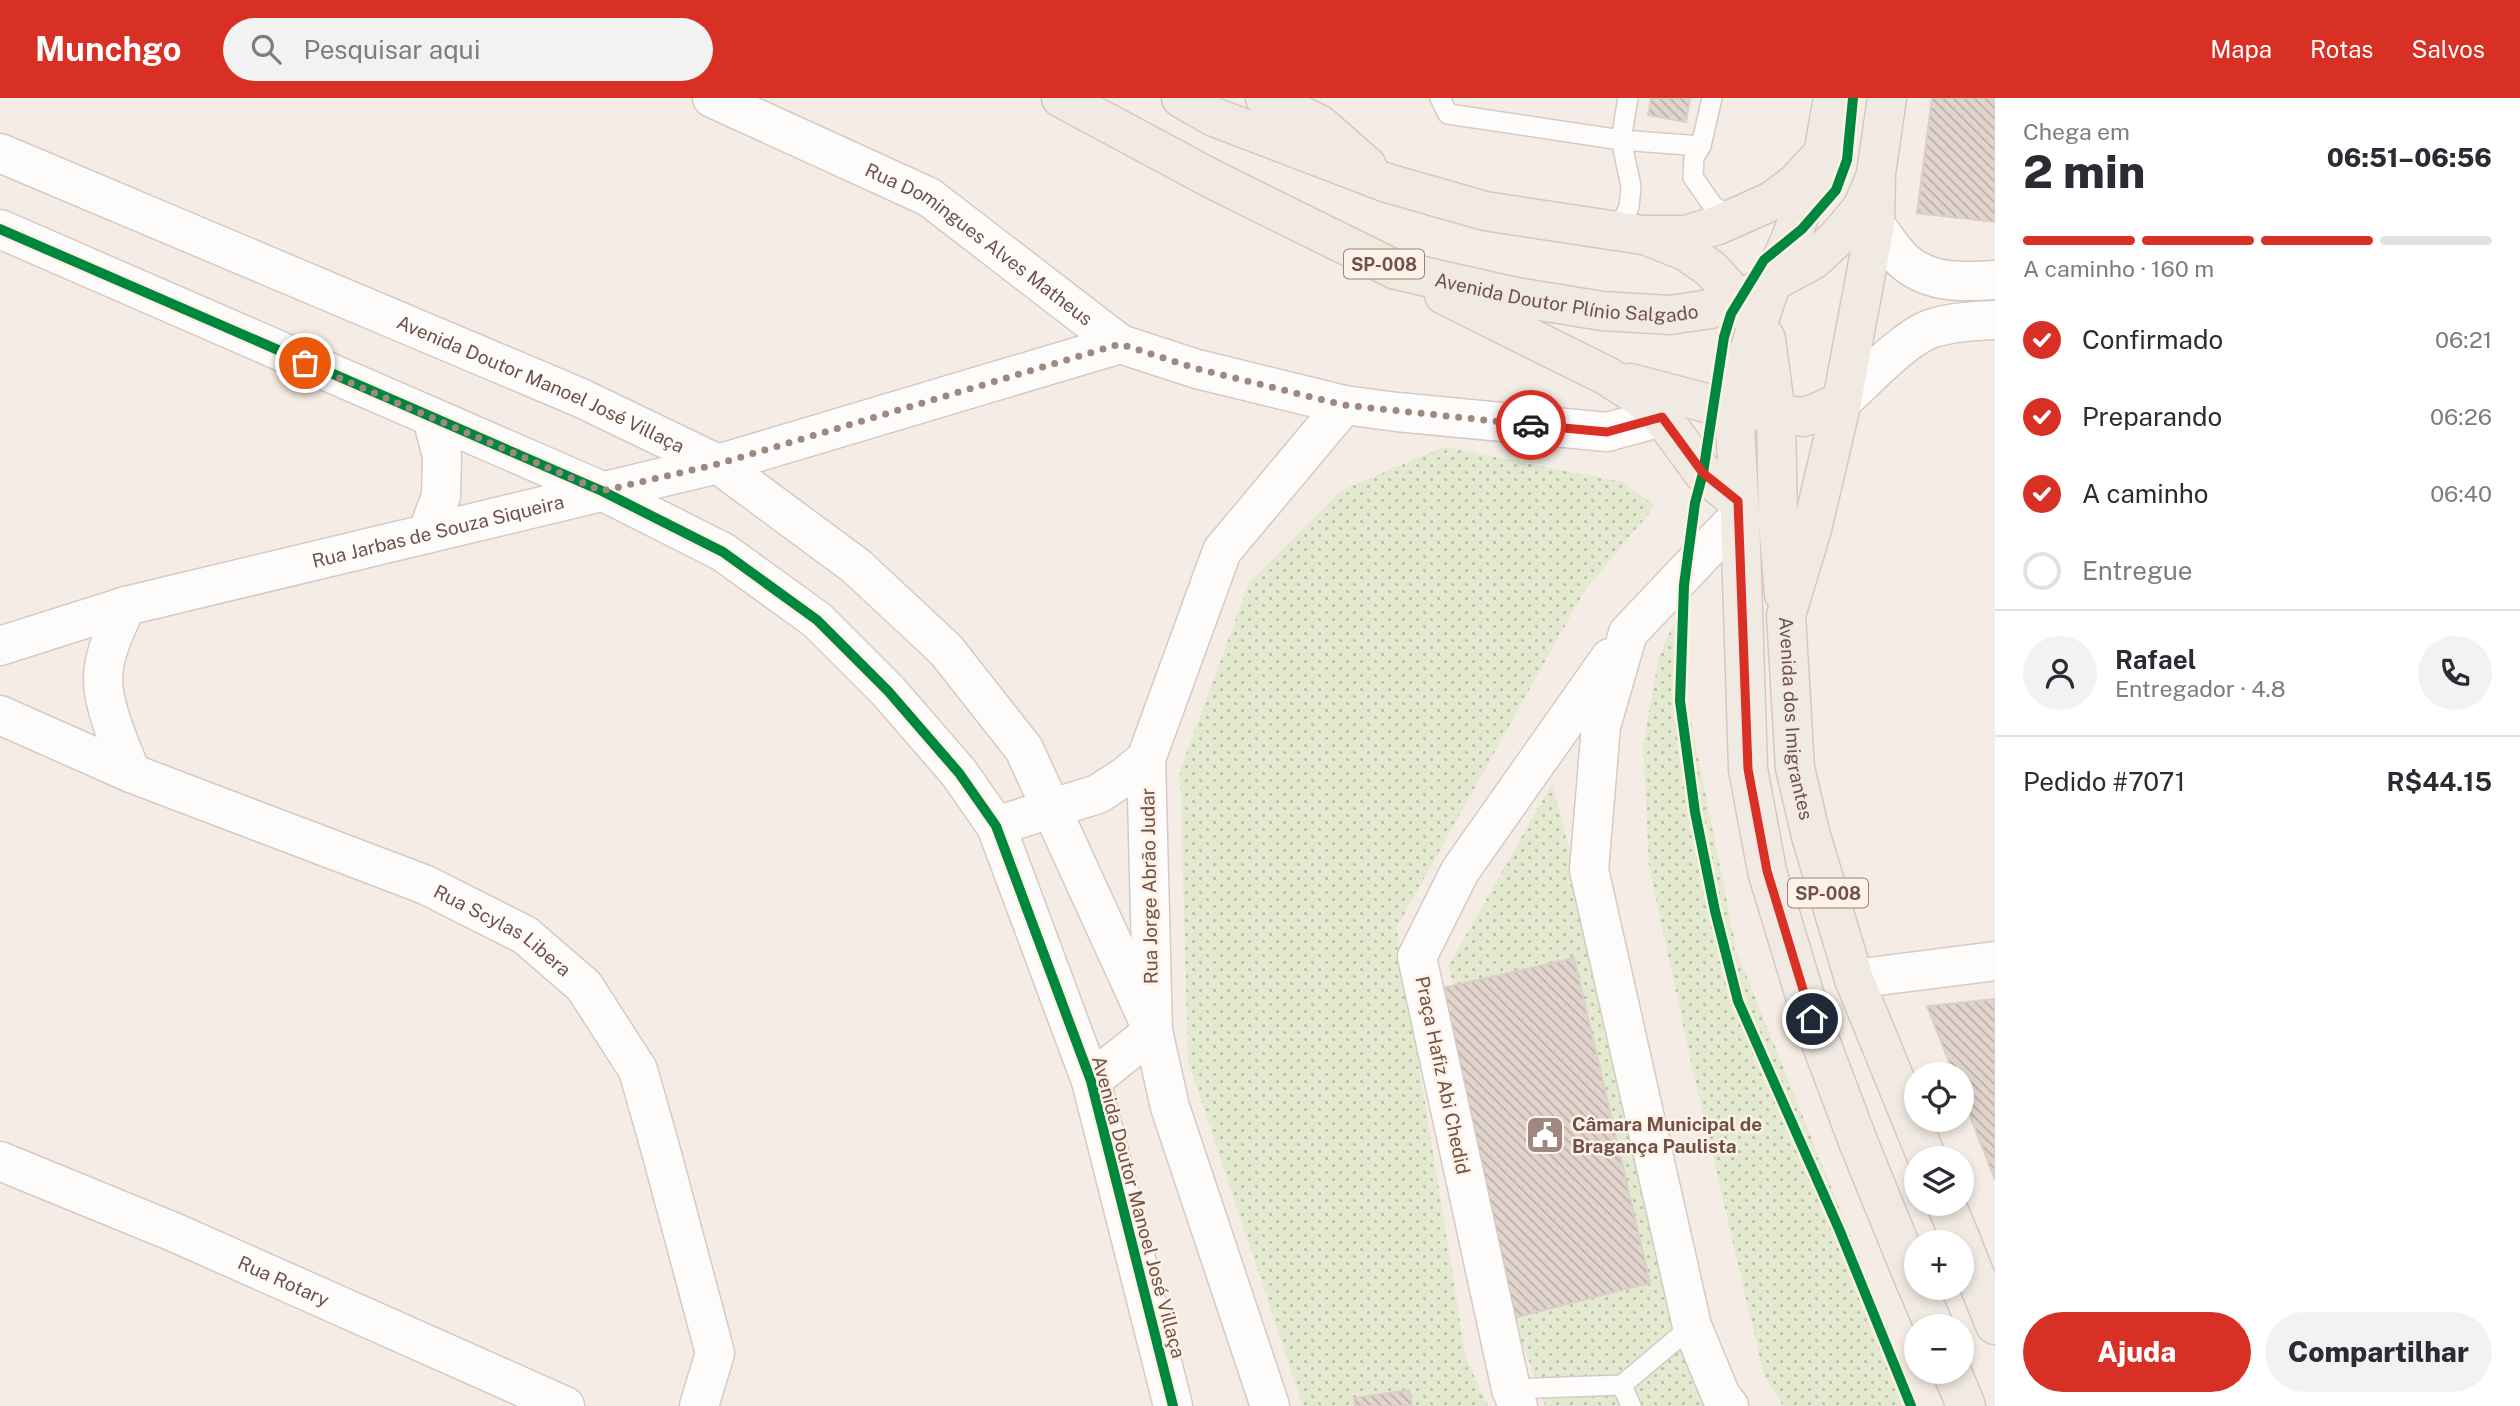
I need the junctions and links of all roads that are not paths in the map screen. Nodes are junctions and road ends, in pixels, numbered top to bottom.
1 (712, 98) edge
2 (1061, 98) edge
3 (1181, 98) edge
4 (1265, 98) edge
5 (1440, 98) edge
6 (1628, 98) edge
7 (1712, 98) edge
8 (1833, 98) edge
9 (1887, 98) edge
10 (1621, 140) junction
11 (1701, 146) junction
12 (0, 153) edge
13 (1821, 155) junction
14 (1877, 173) junction
15 (1387, 183) junction
16 (1734, 218) junction
17 (1875, 225) junction
18 (0, 229) edge
19 (1630, 233) junction
20 (1396, 270) junction
21 (1995, 280) edge
22 (1772, 281) junction
23 (1748, 313) junction
24 (1995, 320) edge
25 (1120, 344) junction
26 (1607, 376) junction
27 (1842, 401) junction
28 (1344, 405) junction
29 (1734, 408) junction
30 (1776, 414) junction
31 (1662, 417) junction
32 (432, 418) junction
33 (718, 464) junction
34 (602, 491) junction
35 (1739, 508) junction
36 (427, 534) junction
37 (126, 606) junction
38 (1786, 615) junction
39 (1628, 633) junction
40 (0, 646) edge
41 (0, 715) edge
42 (1146, 758) junction
43 (131, 773) junction
44 (1052, 808) junction
45 (996, 826) junction
46 (1995, 961) edge
47 (1854, 979) junction
48 (1153, 1031) junction
49 (1091, 1082) junction
50 (1922, 1146) edge
51 (0, 1161) edge
52 (1904, 1254) edge
53 (1974, 1273) edge
54 (1995, 1325) edge
55 (1692, 1326) junction
56 (1957, 1384) edge
57 (1622, 1385) junction
58 (1515, 1398) edge
59 (565, 1406) edge
60 (699, 1406) edge
61 (1173, 1406) edge
62 (1270, 1406) edge
63 (1631, 1406) edge
64 (1729, 1406) edge
65 (1966, 1406) edge

1 - 25 street, Rua Domingues Alves Matheus
2 - 20 main road, Avenida Doutor Plínio Salgado / SP-008
3 - 15 main road, SP-008
4 - 15 main road
5 - 10 lane
6 - 10 lane
7 - 11 lane
8 - 13 main road
9 - 14 main road, Avenida dos Imigrantes
10 - 11 lane
10 - 19 lane
11 - 16 lane
12 - 33 street, Avenida Doutor Manoel José Villaça
13 - 16 main road
13 - 22 main road
14 - 17 main road, Avenida dos Imigrantes
14 - 22 main road, Avenida Doutor Plínio Salgado
15 - 19 main road, SP-008
16 - 19 main road, SP-008
17 - 21 street
17 - 27 main road, Avenida dos Imigrantes
18 - 32 street, Avenida Doutor Manoel José Villaça
19 - 23 main road, SP-008
20 - 23 main road, Avenida Doutor Plínio Salgado / SP-008
20 - 26 main road
22 - 23 main road, Avenida Doutor Plínio Salgado / SP-008
23 - 29 main road, SP-008
23 - 30 main road, SP-008
24 - 27 street
25 - 28 street, Rua Domingues Alves Matheus
25 - 33 street, Rua Jarbas de Souza Siqueira
26 - 29 main road
26 - 31 main road
27 - 30 main road
27 - 38 main road, Avenida dos Imigrantes
28 - 31 street, Rua Domingues Alves Matheus
28 - 42 street, Rua Jorge Abrão Judar
29 - 30 main road
29 - 35 main road, SP-008
30 - 38 main road, SP-008
31 - 35 main road
32 - 34 street, Avenida Doutor Manoel José Villaça
32 - 36 street
33 - 34 street, Rua Jarbas de Souza Siqueira
33 - 44 street, Avenida Doutor Manoel José Villaça
34 - 36 street, Rua Jarbas de Souza Siqueira
34 - 45 street, Avenida Doutor Manoel José Villaça
35 - 39 street, Praça Hafiz Abi Chedid
35 - 52 main road, SP-008
36 - 37 street, Rua Jarbas de Souza Siqueira
37 - 40 street, Rua Jarbas de Souza Siqueira
37 - 43 street
38 - 47 main road, Avenida dos Imigrantes / SP-008
39 - 55 street, Praça Hafiz Abi Chedid
39 - 58 street, Praça Hafiz Abi Chedid
41 - 43 street, Rua Scylas Libera
42 - 44 street
42 - 48 street, Rua Jorge Abrão Judar
43 - 60 street, Rua Scylas Libera
44 - 45 street
44 - 48 street, Avenida Doutor Manoel José Villaça
45 - 49 street, Avenida Doutor Manoel José Villaça
46 - 47 street
47 - 50 main road, Avenida dos Imigrantes / SP-008
48 - 49 street
48 - 62 street, Rua Jorge Abrão Judar
49 - 61 street, Avenida Doutor Manoel José Villaça
51 - 59 street, Rua Rotary
53 - 54 main road
55 - 57 lane
55 - 64 street, Praça Hafiz Abi Chedid
56 - 65 main road
57 - 58 lane
57 - 63 lane

